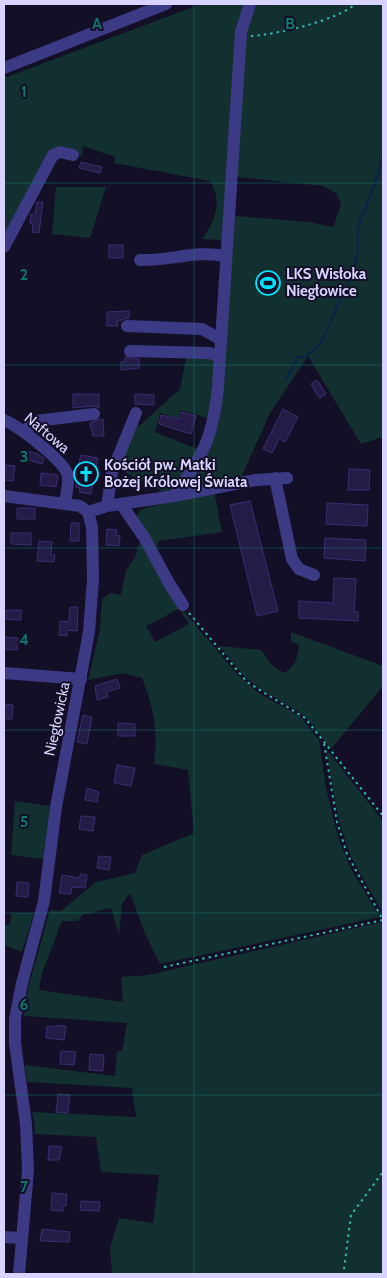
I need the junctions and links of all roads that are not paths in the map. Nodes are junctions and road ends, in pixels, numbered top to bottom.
1 (166, 4) edge
2 (250, 4) edge
3 (4, 68) edge
4 (73, 155) dead end
5 (4, 247) edge
6 (225, 256) junction
7 (140, 260) dead end
8 (127, 326) dead end
9 (220, 339) junction
10 (130, 351) dead end
11 (219, 356) junction
12 (136, 413) dead end
13 (94, 414) dead end
14 (4, 420) edge
15 (26, 432) junction
16 (4, 496) edge
17 (174, 496) junction
18 (65, 503) junction
19 (121, 504) junction
20 (107, 506) junction
21 (88, 512) junction
22 (314, 575) dead end
23 (184, 605) road end
24 (4, 673) edge
25 (81, 679) junction
26 (9, 1040) edge
27 (4, 1237) edge
28 (22, 1238) junction
29 (19, 1274) edge

1 - 3 street
2 - 6 street
4 - 5 street
6 - 7 street
6 - 9 street
8 - 9 street
9 - 11 street
10 - 11 street
11 - 17 street
12 - 20 street
13 - 15 street
14 - 15 street, Naftowa
15 - 18 street, Naftowa
16 - 18 street
17 - 19 street
17 - 22 street
18 - 21 street
19 - 20 street
19 - 23 street
20 - 21 street
21 - 25 street, Niegłowicka
24 - 25 street
25 - 26 street, Niegłowicka
26 - 28 street, Niegłowicka
27 - 28 street
28 - 29 street, Niegłowicka

